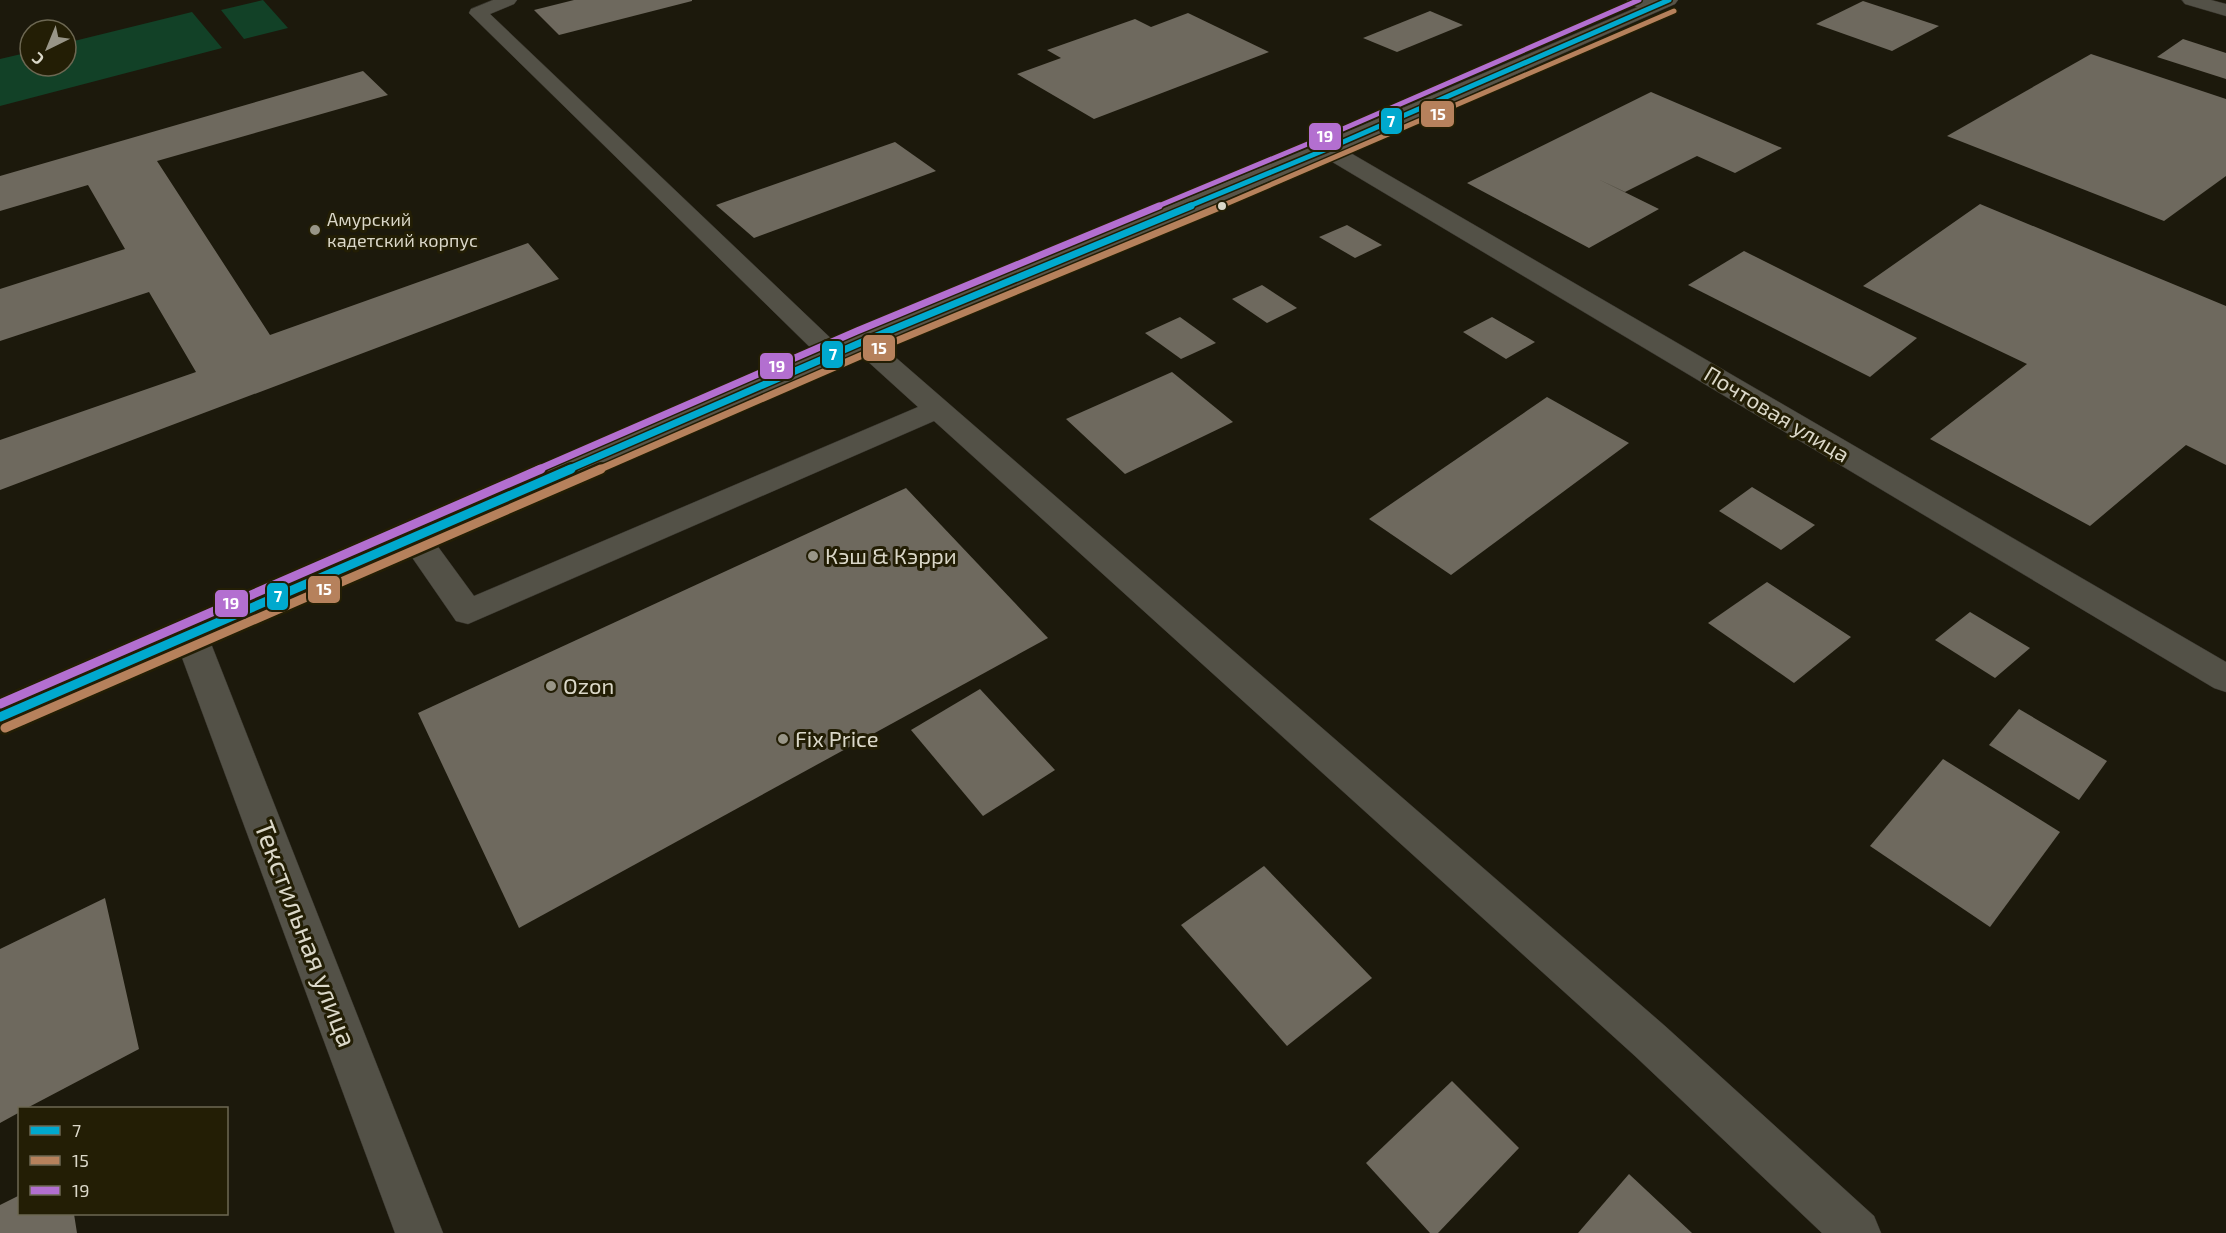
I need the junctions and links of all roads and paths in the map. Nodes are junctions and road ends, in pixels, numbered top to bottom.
1 (508, 0) edge
2 (2192, 0) edge
3 (1653, 2) edge
4 (2226, 10) edge
5 (1327, 148) junction
6 (848, 349) junction
7 (937, 409) junction
8 (414, 537) junction
9 (191, 636) junction
10 (2226, 680) edge
11 (0, 717) edge
12 (419, 1233) edge
13 (1857, 1233) edge

1 - 6 street
2 - 4 street
3 - 5 main road
5 - 6 main road
5 - 10 street, Почтовая улица
6 - 7 street
6 - 8 main road
7 - 8 street
7 - 13 street
8 - 9 main road
9 - 11 main road
9 - 12 street, Текстильная улица

